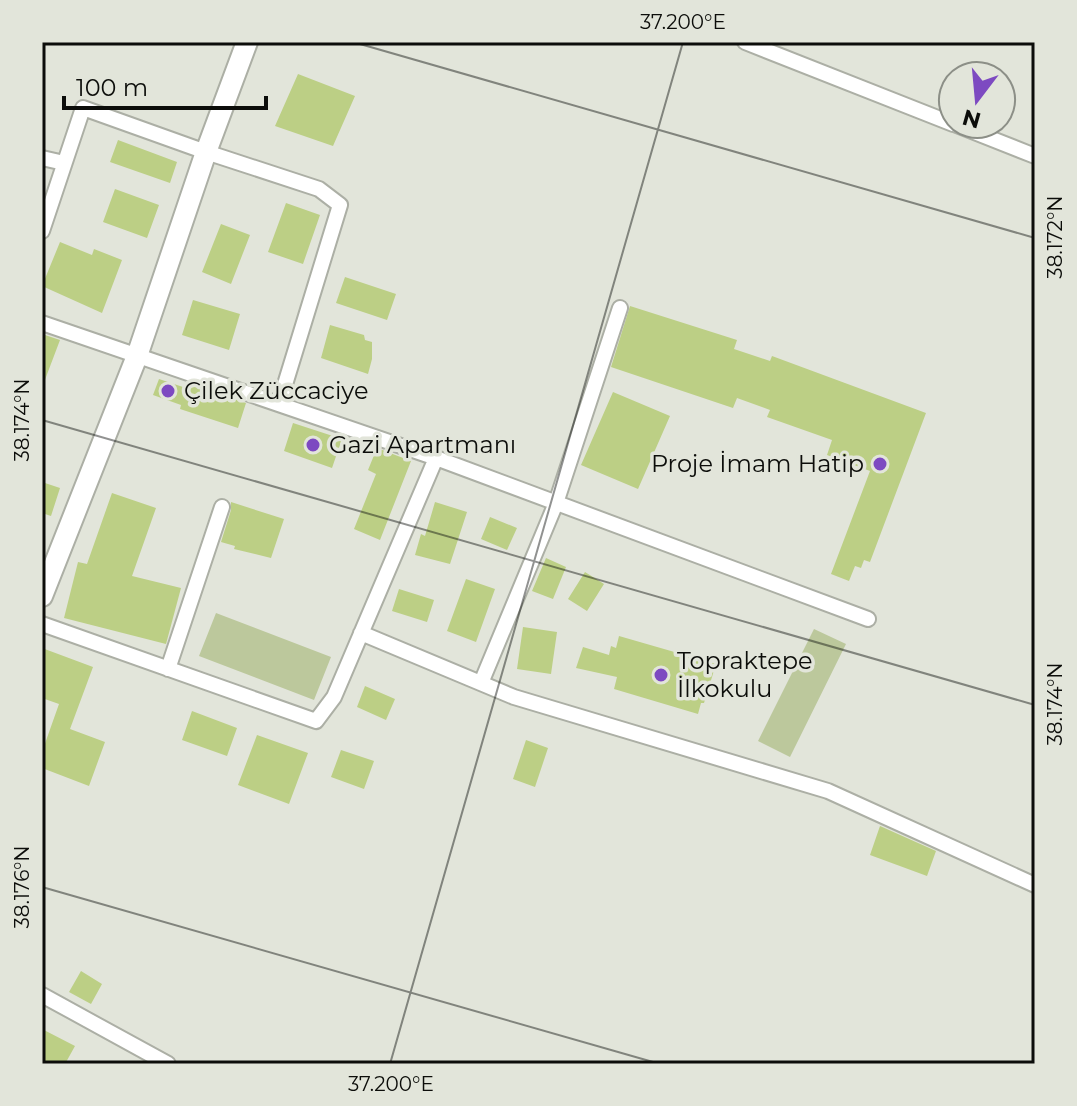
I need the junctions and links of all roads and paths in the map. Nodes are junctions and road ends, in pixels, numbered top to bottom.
1 (247, 42) edge
2 (745, 42) edge
3 (937, 118) edge
4 (994, 140) edge
5 (206, 152) junction
6 (1035, 156) edge
7 (42, 158) edge
8 (64, 163) junction
9 (42, 231) edge
10 (620, 308) dead end
11 (42, 323) edge
12 (137, 356) junction
13 (279, 404) junction
14 (436, 458) junction
15 (556, 503) junction
16 (222, 507) dead end
17 (42, 596) edge
18 (868, 619) dead end
19 (42, 624) edge
20 (361, 633) junction
21 (168, 669) junction
22 (481, 683) junction
23 (1035, 885) edge
24 (42, 995) edge
25 (168, 1064) edge

1 - 5 main road
2 - 3 street
4 - 6 street
5 - 8 street
5 - 12 main road
5 - 13 street
7 - 8 street
8 - 9 street
10 - 15 street
11 - 12 street
12 - 13 street
12 - 17 main road
13 - 14 street
14 - 15 street
14 - 20 street
15 - 18 street
15 - 22 street
16 - 21 street
19 - 21 street
20 - 21 street
20 - 22 street
22 - 23 street
24 - 25 street

